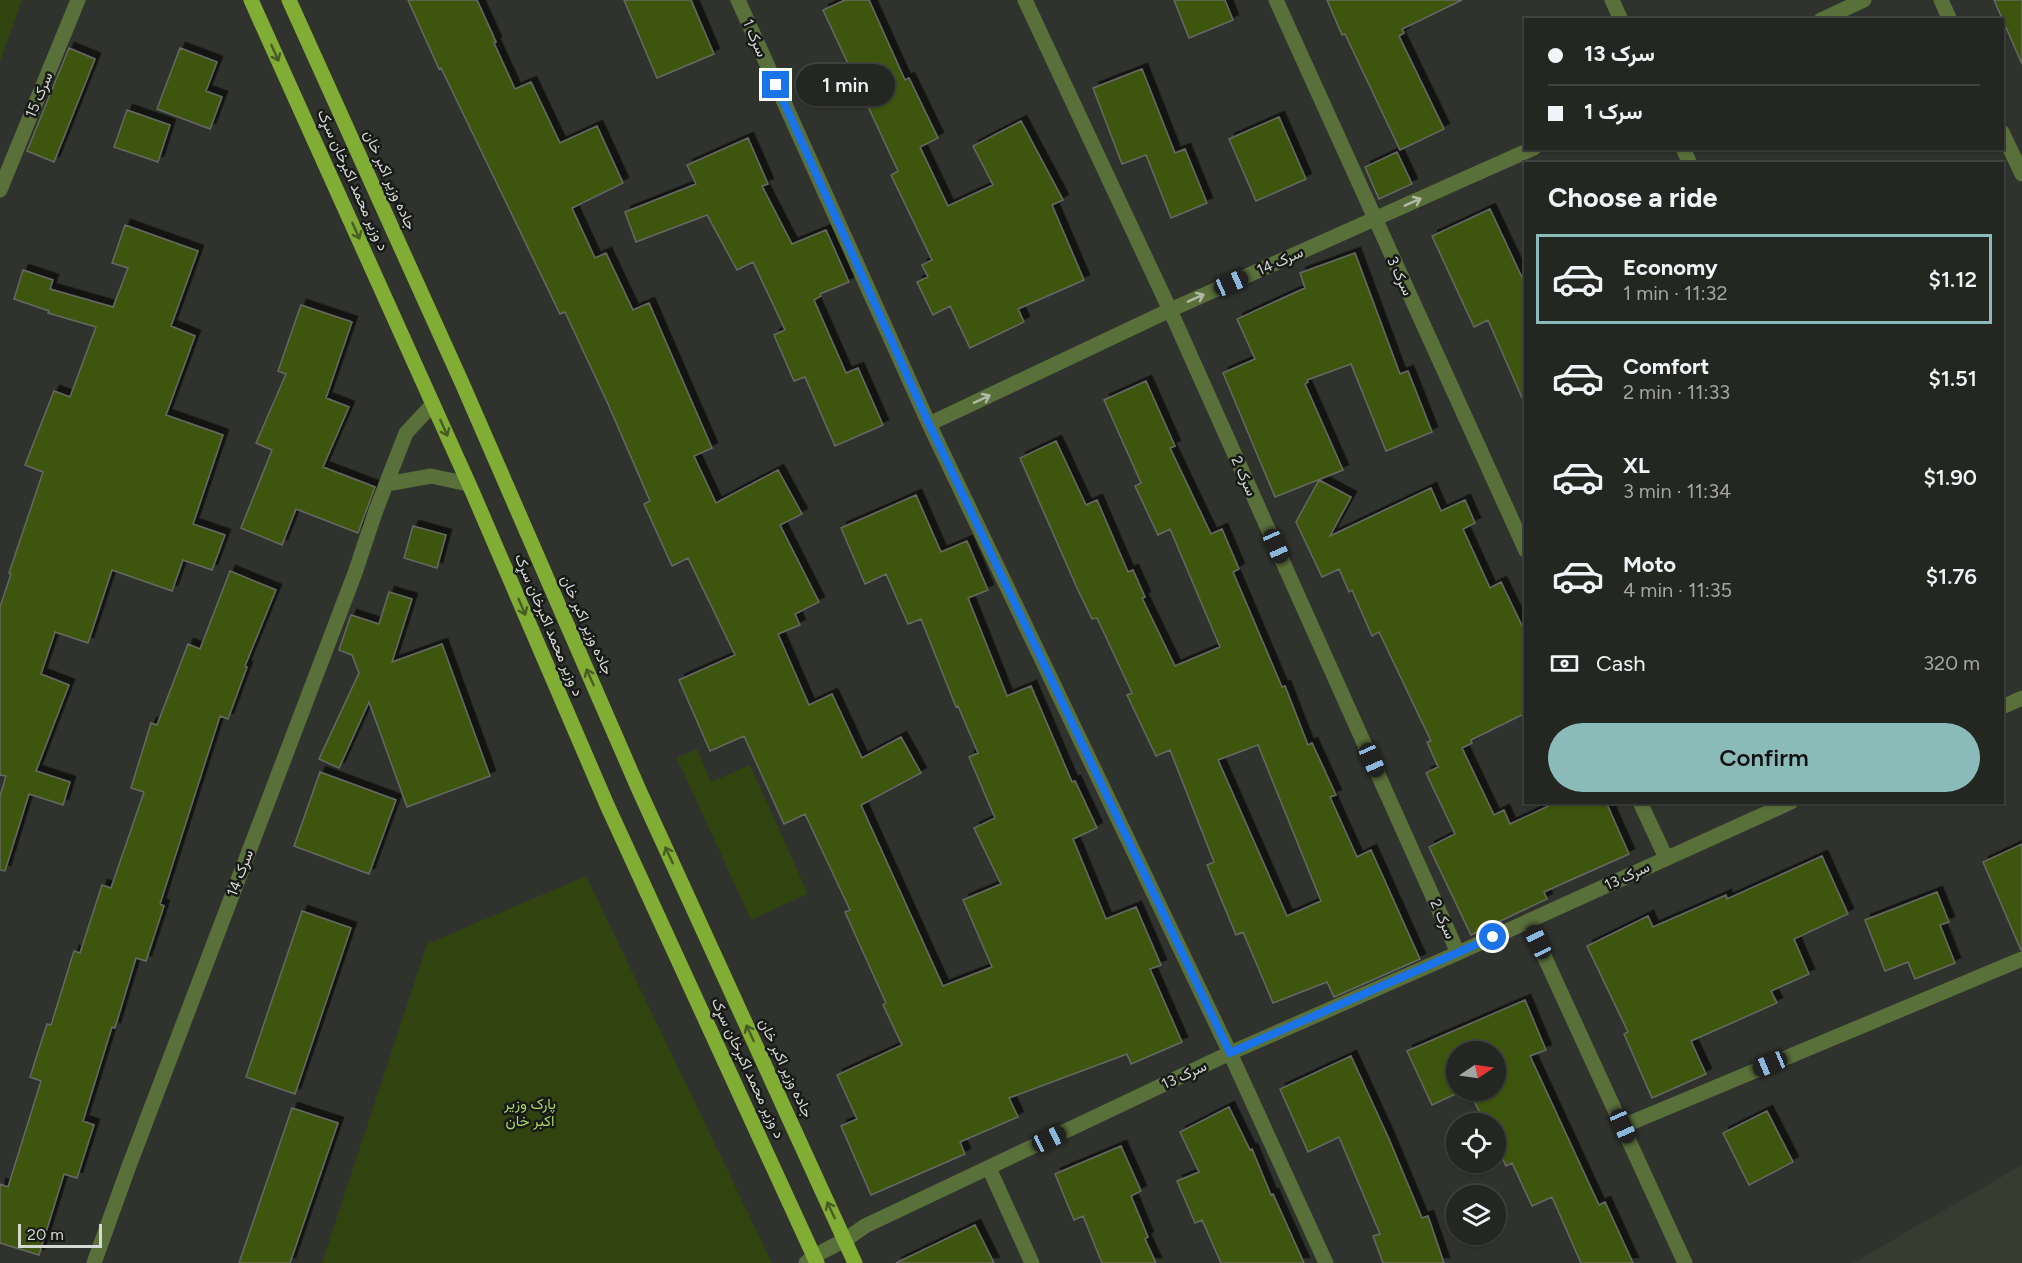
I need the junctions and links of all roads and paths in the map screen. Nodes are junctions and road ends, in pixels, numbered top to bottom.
1 (78, 0) edge
2 (251, 0) edge
3 (289, 0) edge
4 (738, 0) edge
5 (1025, 0) edge
6 (1276, 0) edge
7 (1611, 0) edge
8 (1864, 0) edge
9 (1941, 0) edge
10 (1620, 18) edge
11 (1825, 18) edge
12 (1949, 18) edge
13 (2004, 136) edge
14 (1529, 150) edge
15 (2022, 174) edge
16 (0, 190) edge
17 (1374, 219) junction
18 (1170, 310) junction
19 (433, 404) junction
20 (929, 424) junction
21 (387, 484) junction
22 (468, 484) junction
23 (1524, 547) edge
24 (2022, 698) edge
25 (2004, 706) edge
26 (1641, 804) edge
27 (1787, 804) edge
28 (1666, 858) junction
29 (1528, 921) junction
30 (1458, 954) junction
31 (2022, 959) edge
32 (1230, 1053) junction
33 (1623, 1126) junction
34 (989, 1167) junction
35 (845, 1240) junction
36 (812, 1261) edge
37 (94, 1263) edge
38 (855, 1263) edge
39 (1032, 1263) edge
40 (1326, 1263) edge
41 (1685, 1263) edge

1 - 16 street, سرک 15
2 -> 19 main road, د وزیر محمد اکبرخان سړک
35 -> 3 main road, جاده وزیر اکبر خان
4 - 20 street, سرک 1
5 - 18 street, سرک 2
6 - 17 street, سرک 3
7 - 10 street
8 - 11 street
9 - 12 street
13 - 15 street
17 -> 14 street, سرک 14
18 -> 17 street, سرک 14
17 - 23 street, سرک 3
20 -> 18 street, سرک 14
18 - 30 street, سرک 2
19 - 21 street, سرک 14
19 -> 22 main road, د وزیر محمد اکبرخان سړک
20 - 32 street, سرک 1
21 - 22 street
21 - 37 street, سرک 14
22 -> 36 main road, د وزیر محمد اکبرخان سړک
24 - 25 street
26 - 28 street
27 - 28 street, سرک 13
28 - 29 street, سرک 13
29 - 30 street, سرک 13
29 - 33 street
30 - 32 street, سرک 13
31 - 33 street
32 - 34 street, سرک 13
32 - 40 street, سرک 1
33 - 41 street
34 - 35 street, سرک 13
34 - 39 street
35 - 36 street, سرک 13
35 - 38 main road, جاده وزیر اکبر خان

